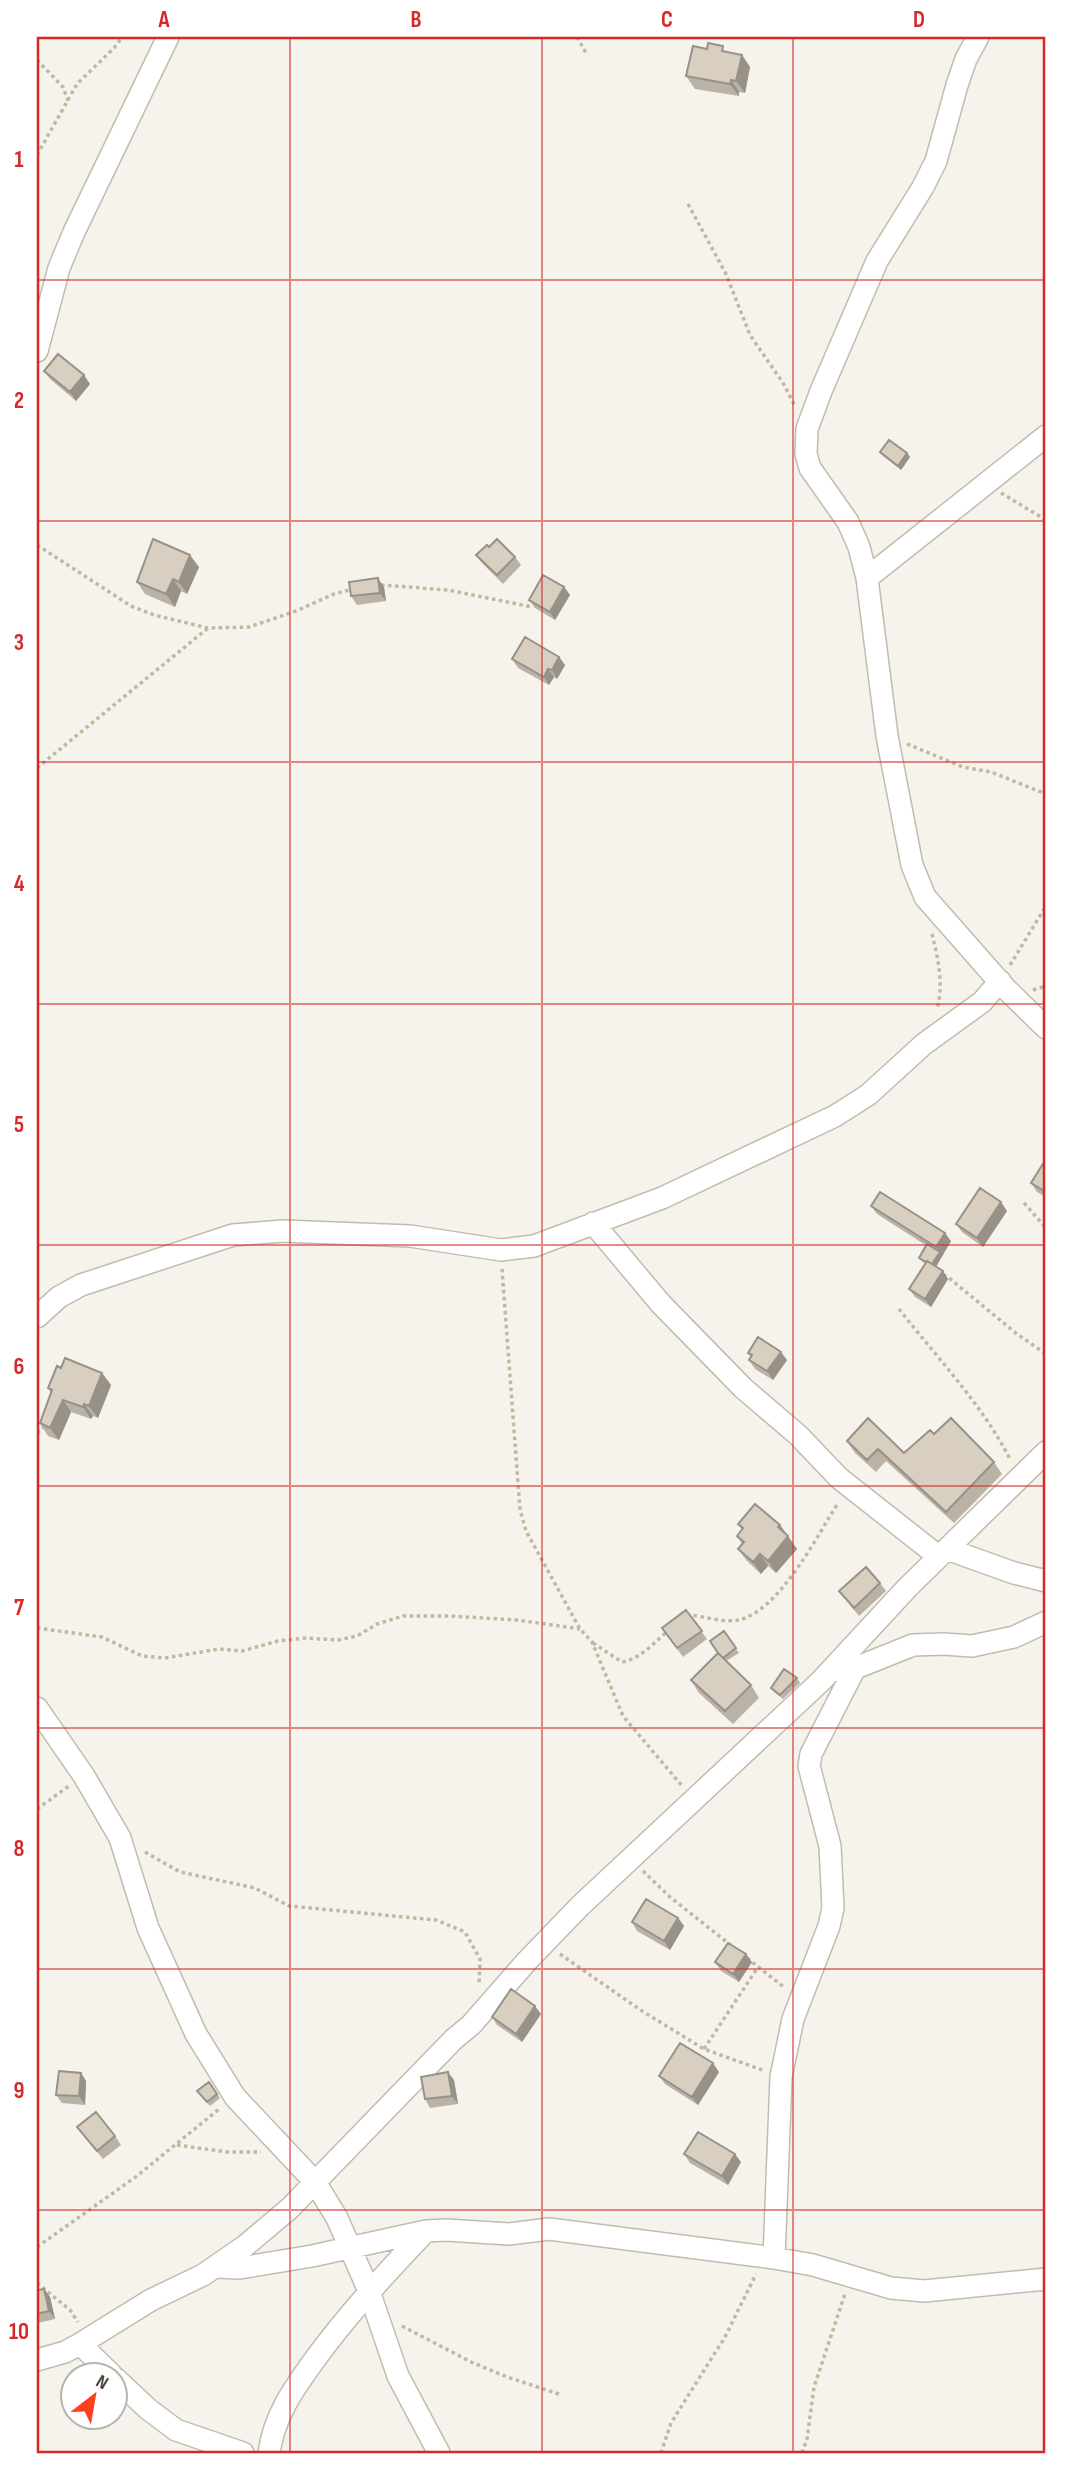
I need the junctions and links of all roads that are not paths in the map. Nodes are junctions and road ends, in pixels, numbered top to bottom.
1 (168, 37) edge
2 (978, 37) edge
3 (43, 298) edge
4 (37, 352) edge
5 (1046, 436) edge
6 (867, 578) junction
7 (1000, 981) junction
8 (1046, 1028) edge
9 (593, 1223) junction
10 (37, 1317) edge
11 (1046, 1452) edge
12 (942, 1552) junction
13 (1046, 1581) edge
14 (1046, 1622) edge
15 (854, 1670) junction
16 (821, 1681) junction
17 (37, 1708) edge
18 (315, 2182) junction
19 (426, 2231) junction
20 (351, 2248) junction
21 (770, 2257) junction
22 (216, 2267) junction
23 (1046, 2279) edge
24 (369, 2291) junction
25 (85, 2341) junction
26 (37, 2360) edge
27 (100, 2360) edge
28 (130, 2392) edge
29 (243, 2453) edge
30 (269, 2453) edge
31 (439, 2453) edge

1 - 3 street
2 - 6 street
3 - 4 street
5 - 6 street
6 - 7 street
7 - 8 street
7 - 9 street
9 - 10 street
9 - 12 street
11 - 12 street
12 - 13 street
12 - 16 street
14 - 15 street
15 - 16 street
15 - 21 street
16 - 18 street
17 - 18 street
18 - 20 street
18 - 22 street
19 - 20 street
19 - 21 street
19 - 24 street
20 - 22 street
20 - 24 street
21 - 23 street
22 - 25 street
24 - 30 street
24 - 31 street
25 - 26 street
25 - 27 street
28 - 29 street

